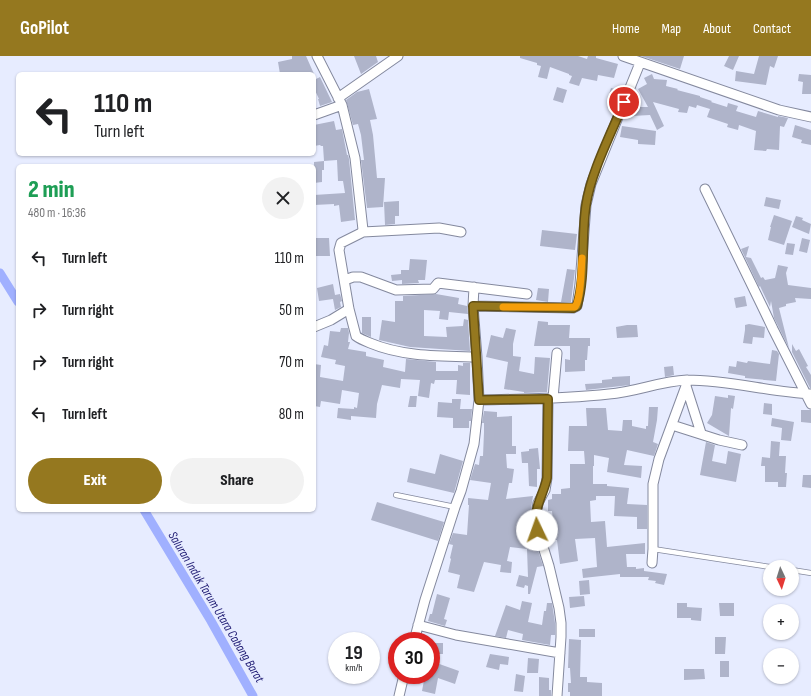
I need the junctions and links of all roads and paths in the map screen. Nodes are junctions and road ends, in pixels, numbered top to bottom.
1 (318, 56) edge
2 (398, 56) edge
3 (628, 57) edge
4 (640, 63) junction
5 (340, 102) junction
6 (316, 114) edge
7 (811, 117) edge
8 (705, 189) dead end
9 (363, 232) junction
10 (461, 232) dead end
11 (345, 280) junction
12 (474, 287) junction
13 (527, 294) dead end
14 (473, 306) junction
15 (349, 309) junction
16 (316, 326) edge
17 (557, 353) dead end
18 (476, 357) junction
19 (686, 383) junction
20 (808, 394) edge
21 (550, 398) junction
22 (479, 400) junction
23 (811, 404) edge
24 (672, 425) junction
25 (701, 433) junction
26 (742, 445) dead end
27 (396, 495) dead end
28 (455, 507) junction
29 (653, 549) junction
30 (652, 563) dead end
31 (763, 566) edge
32 (799, 571) edge
33 (811, 573) edge
34 (418, 625) junction
35 (416, 632) edge
36 (560, 653) junction
37 (402, 684) edge
38 (399, 696) edge
39 (557, 696) edge

1 - 5 street
2 - 5 street
3 - 4 street
4 - 7 street
4 - 14 street
5 - 6 street
5 - 9 street
8 - 20 street
9 - 10 street
9 - 11 street
11 - 12 street
11 - 15 street
12 - 13 street
12 - 14 street
14 - 18 street
15 - 16 street
15 - 18 street
17 - 21 street
18 - 22 street
19 - 20 street
19 - 21 street
19 - 24 street
19 - 25 street
20 - 23 street
21 - 22 street
21 - 36 street
22 - 28 street
24 - 25 street
24 - 29 street
25 - 26 street
27 - 28 lane
28 - 34 street
29 - 30 street
29 - 31 lane
32 - 33 lane
34 - 35 street
34 - 36 street
36 - 39 street
37 - 38 street

